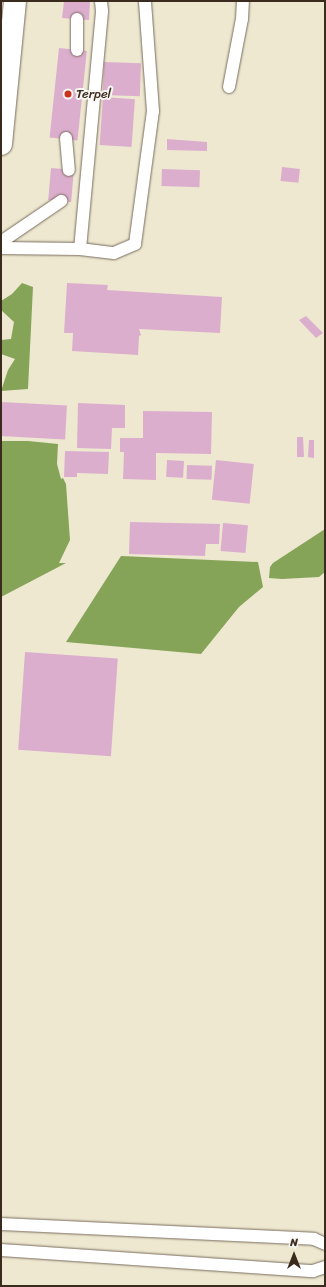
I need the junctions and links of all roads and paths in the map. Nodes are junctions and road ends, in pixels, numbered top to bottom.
1 (15, 1) edge
2 (101, 1) edge
3 (145, 1) edge
4 (243, 1) edge
5 (77, 19) dead end
6 (77, 50) dead end
7 (229, 87) dead end
8 (66, 138) dead end
9 (1, 144) edge
10 (69, 170) dead end
11 (61, 202) dead end
12 (1, 242) edge
13 (1, 248) edge
14 (80, 249) junction
15 (1, 1224) edge
16 (325, 1244) edge
17 (1, 1250) edge
18 (325, 1267) edge

1 - 9 main road
2 - 14 lane
3 - 14 lane
4 - 7 lane
5 - 6 lane
8 - 10 lane
11 - 12 lane
13 - 14 lane
15 - 16 lane
17 - 18 lane

